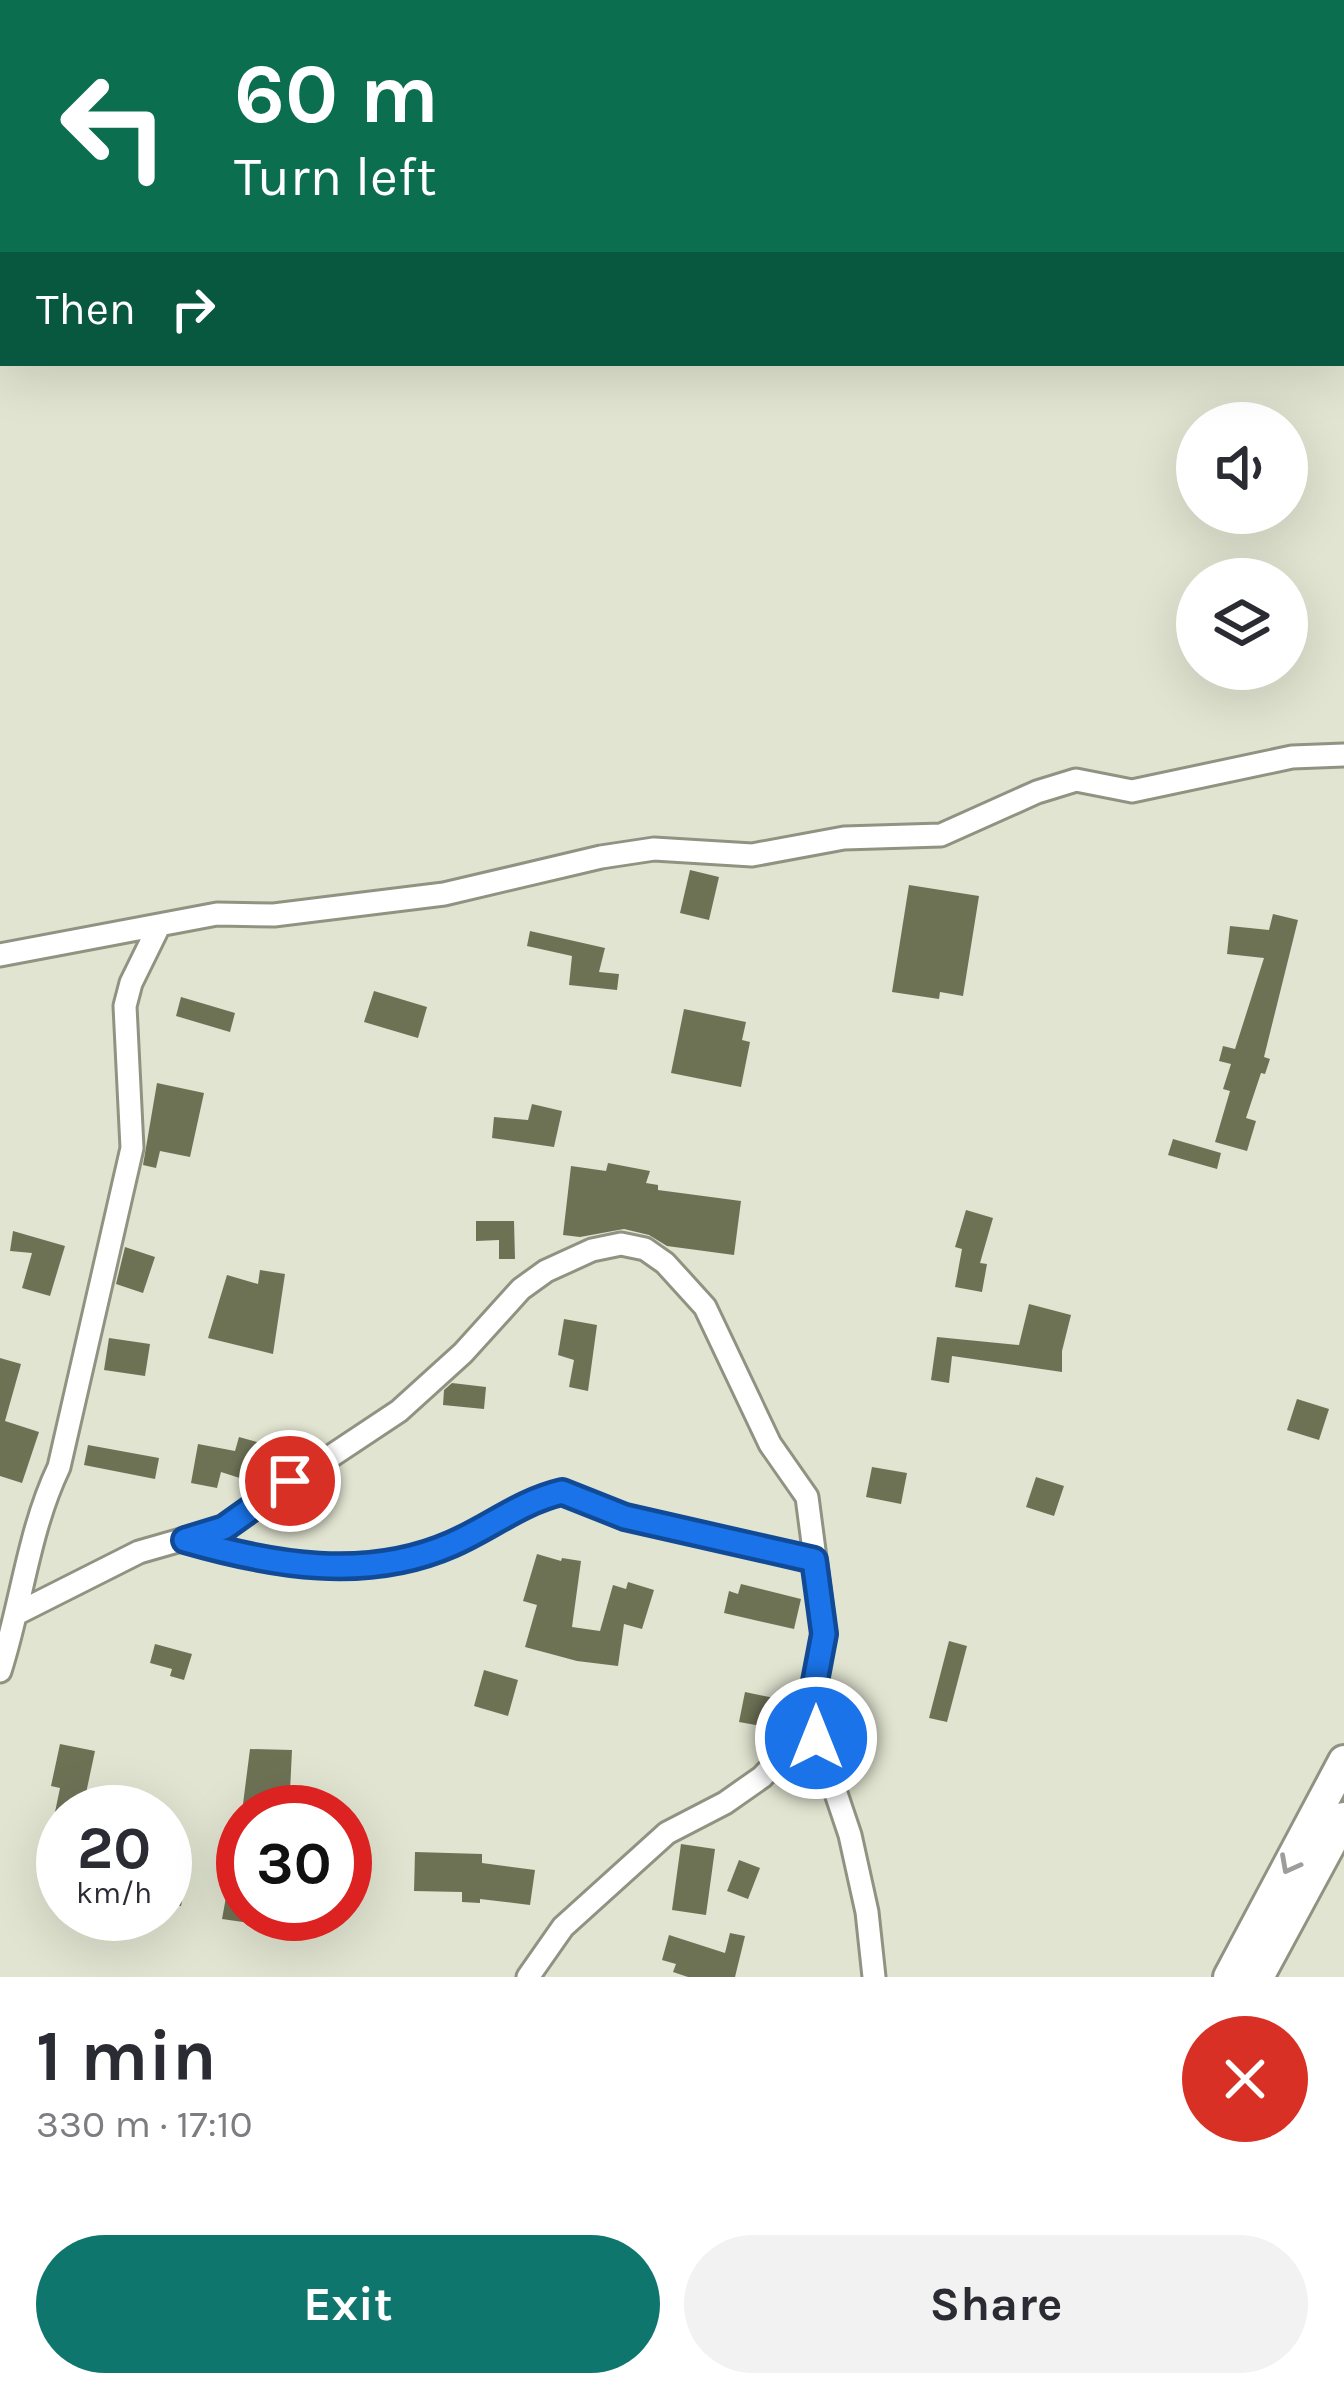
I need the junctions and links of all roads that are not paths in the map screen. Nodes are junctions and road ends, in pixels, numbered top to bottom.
1 (1344, 755) edge
2 (159, 926) junction
3 (0, 955) edge
4 (185, 1540) junction
5 (814, 1560) junction
6 (18, 1613) junction
7 (0, 1671) edge
8 (816, 1738) junction
9 (1344, 1761) edge
10 (1344, 1817) edge
11 (528, 1977) edge
12 (874, 1977) edge
13 (1229, 1977) edge
14 (1258, 1977) edge

1 - 2 street
2 - 3 street
2 - 6 street
4 - 5 street
4 - 5 street
4 - 6 street
5 - 8 street
6 - 7 street
8 - 11 street
8 - 12 street
9 -> 13 main road
10 - 14 main road

